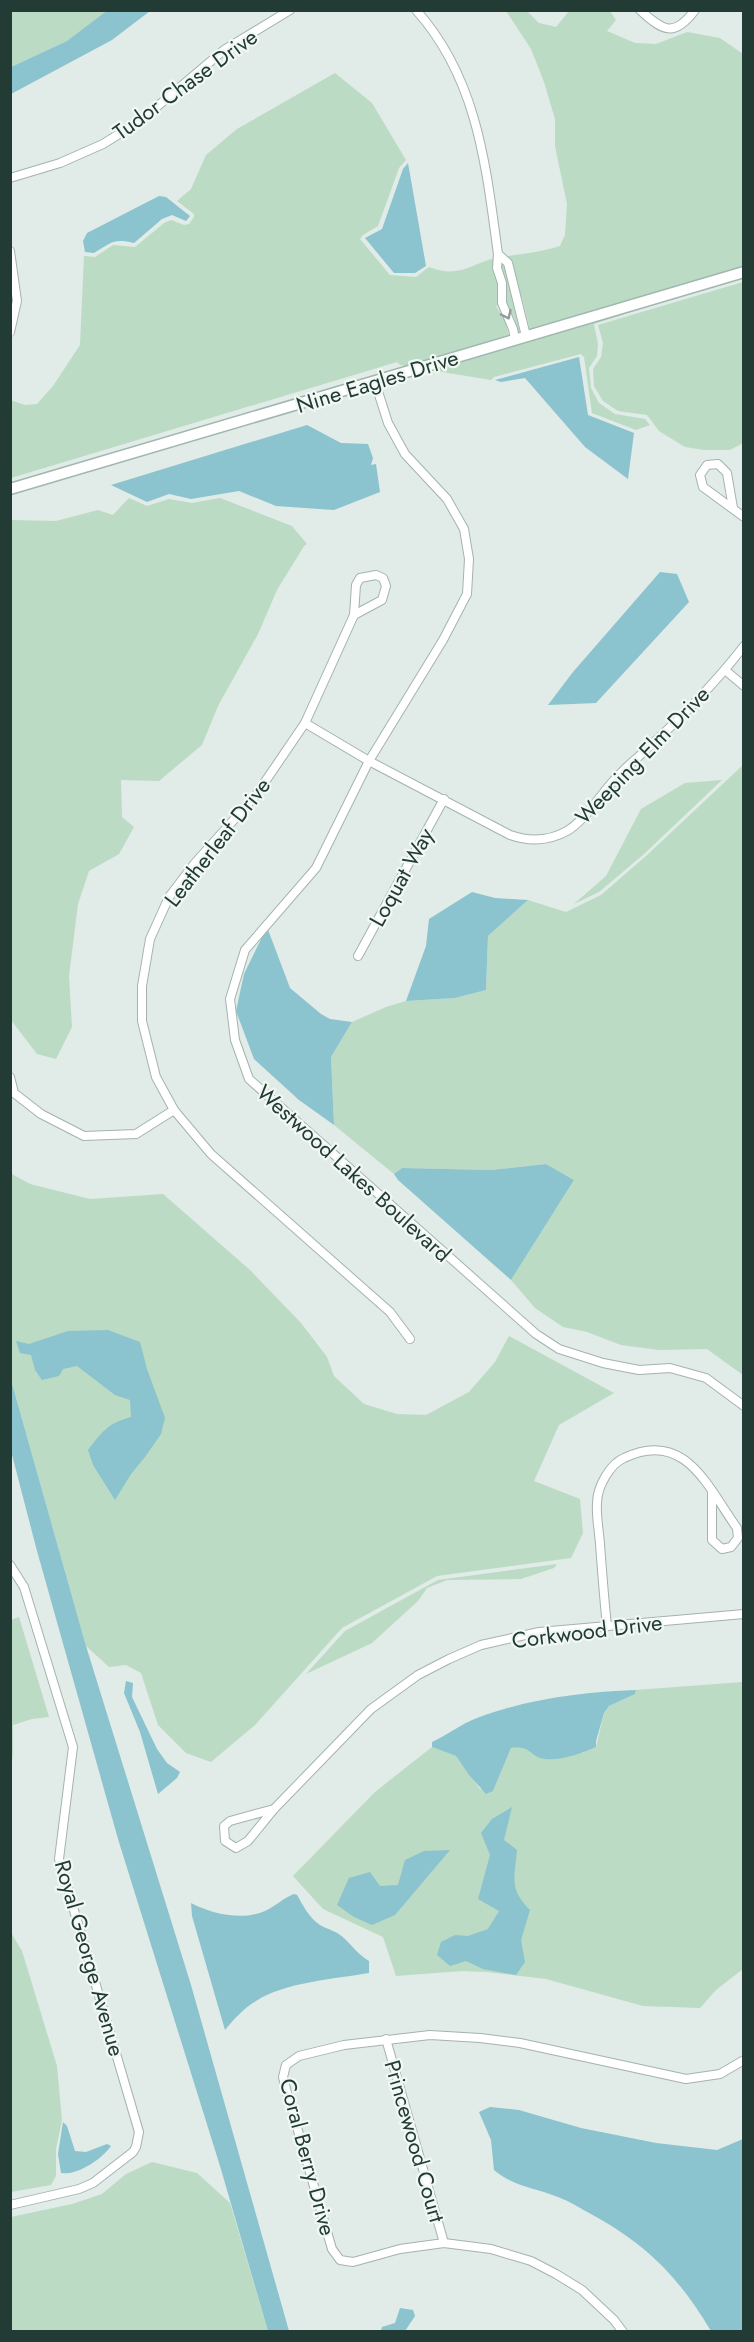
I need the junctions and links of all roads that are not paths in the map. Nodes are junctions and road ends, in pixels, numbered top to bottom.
1 (290, 10) edge
2 (416, 10) edge
3 (640, 10) edge
4 (695, 10) edge
5 (10, 178) edge
6 (10, 251) edge
7 (498, 254) junction
8 (744, 272) edge
9 (10, 332) edge
10 (521, 338) junction
11 (375, 382) junction
12 (10, 489) edge
13 (733, 508) junction
14 (744, 517) edge
15 (354, 615) junction
16 (744, 646) edge
17 (725, 670) junction
18 (744, 686) edge
19 (305, 723) junction
20 (369, 761) junction
21 (444, 799) junction
22 (358, 956) dead end
23 (10, 1077) edge
24 (12, 1093) edge
25 (174, 1110) junction
26 (410, 1339) dead end
27 (744, 1406) edge
28 (712, 1493) junction
29 (10, 1565) edge
30 (744, 1614) edge
31 (607, 1626) junction
32 (274, 1809) junction
33 (386, 2039) junction
34 (744, 2060) edge
35 (10, 2205) edge
36 (444, 2243) junction
37 (623, 2331) edge

1 - 5 street, Tudor Chase Drive
2 - 7 street
3 - 4 street
6 - 9 street
7 - 10 street
7 -> 10 street
8 - 10 street, Nine Eagles Drive
10 - 11 street, Nine Eagles Drive
11 - 12 street, Nine Eagles Drive
11 - 20 street, Westwood Lakes Boulevard
13 - 13 street
13 - 14 street
15 - 15 street, Leatherleaf Drive
15 - 19 street, Leatherleaf Drive
16 - 17 street, Weeping Elm Drive
17 - 18 street
17 - 21 street, Weeping Elm Drive
19 - 20 street, Weeping Elm Drive
19 - 25 street, Leatherleaf Drive
20 - 21 street, Weeping Elm Drive
20 - 27 street, Westwood Lakes Boulevard
21 - 22 street, Loquat Way
23 - 24 street
24 - 25 street
25 - 26 street, Leatherleaf Drive
28 - 28 street
28 - 31 street
29 - 35 street, Royal George Avenue
30 - 31 street, Corkwood Drive
31 - 32 street, Corkwood Drive
32 - 32 street, Corkwood Drive
33 - 34 street, Coral Berry Drive
33 - 36 street, Princewood Court
33 - 36 street, Coral Berry Drive
36 - 37 street, Coral Berry Drive

